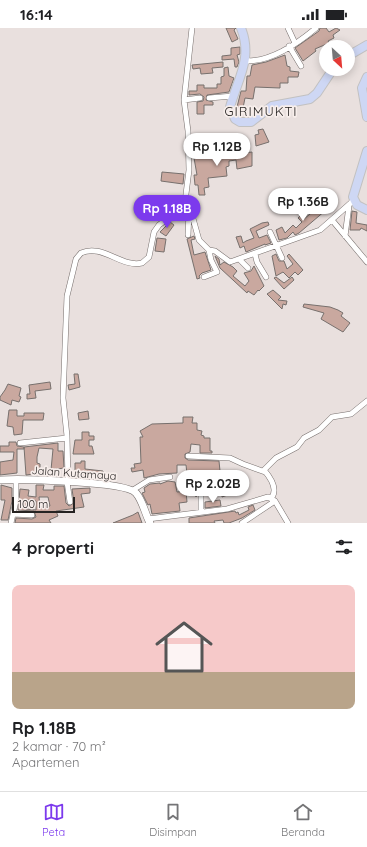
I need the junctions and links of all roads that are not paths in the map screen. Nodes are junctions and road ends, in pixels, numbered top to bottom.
1 (192, 28) edge
2 (241, 28) edge
3 (288, 28) edge
4 (316, 28) edge
5 (295, 43) junction
6 (367, 45) edge
7 (289, 46) junction
8 (355, 52) edge
9 (245, 61) junction
10 (301, 66) dead end
11 (328, 76) edge
12 (367, 77) edge
13 (233, 96) junction
14 (200, 98) dead end
15 (209, 98) dead end
16 (184, 100) junction
17 (367, 117) edge
18 (367, 151) edge
19 (351, 204) junction
20 (182, 207) junction
21 (367, 210) edge
22 (189, 211) junction
23 (332, 220) junction
24 (270, 232) dead end
25 (188, 235) dead end
26 (345, 236) junction
27 (276, 246) junction
28 (209, 250) junction
29 (255, 254) junction
30 (282, 258) dead end
31 (238, 259) junction
32 (367, 262) edge
33 (248, 268) dead end
34 (204, 277) dead end
35 (266, 277) dead end
36 (367, 401) edge
37 (67, 438) junction
38 (20, 443) dead end
39 (188, 456) dead end
40 (265, 472) junction
41 (170, 477) dead end
42 (0, 480) edge
43 (16, 480) junction
44 (68, 482) junction
45 (133, 490) junction
46 (201, 493) dead end
47 (273, 499) junction
48 (70, 502) dead end
49 (201, 512) junction
50 (13, 514) junction
51 (32, 515) dead end
52 (149, 521) edge
53 (10, 523) edge
54 (242, 523) edge
55 (288, 523) edge

1 - 16 street
2 - 9 main road
3 - 5 street
4 - 5 street
5 - 7 street
6 - 8 main road
7 - 9 street
7 - 10 street
9 - 13 main road
11 - 13 main road
12 - 17 main road
13 - 15 street
14 - 16 street
16 - 20 street
18 - 19 main road
19 - 21 main road
19 - 23 street
19 - 26 street
20 - 22 street
20 - 37 street
22 - 25 street
22 - 28 street
23 - 26 street
23 - 27 street
24 - 27 street
26 - 32 street
27 - 29 street
27 - 30 street
28 - 31 street
28 - 34 street
29 - 31 street
29 - 35 street
31 - 33 street
36 - 40 street
37 - 38 street
37 - 44 street
39 - 40 street
40 - 47 street
41 - 45 street
42 - 43 main road, Jalan Kutamaya
43 - 44 main road, Jalan Kutamaya
43 - 50 street
44 - 45 main road, Jalan Kutamaya
44 - 48 street
45 - 52 main road
46 - 49 street
47 - 49 street
47 - 54 street
47 - 55 street
49 - 52 street
50 - 51 street
50 - 53 street

